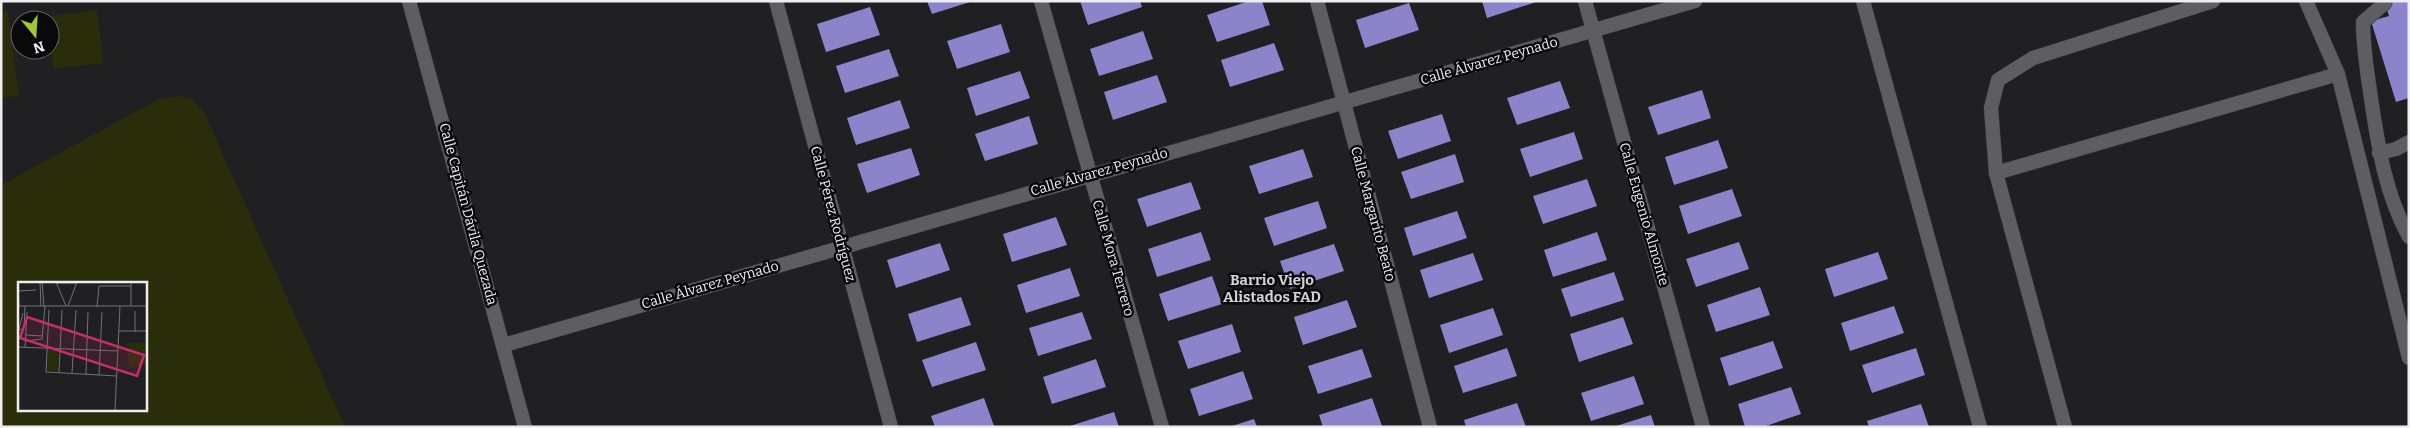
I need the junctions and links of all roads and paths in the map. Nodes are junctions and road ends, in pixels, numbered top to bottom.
1 (409, 1) edge
2 (776, 1) edge
3 (1042, 1) edge
4 (1317, 1) edge
5 (1585, 1) edge
6 (1694, 1) edge
7 (1863, 1) edge
8 (2213, 1) edge
9 (2306, 1) edge
10 (2385, 3) dead end
11 (1592, 32) junction
12 (2338, 74) junction
13 (1344, 102) junction
14 (2409, 142) edge
15 (2380, 153) junction
16 (1996, 173) junction
17 (1089, 175) junction
18 (2409, 237) edge
19 (841, 246) junction
20 (504, 345) junction
21 (2409, 358) edge
22 (525, 427) edge
23 (892, 427) edge
24 (1162, 427) edge
25 (1430, 427) edge
26 (1703, 427) edge
27 (1980, 427) edge
28 (2065, 427) edge

1 - 20 lane, Calle Capitán Dávila Quezada
2 - 19 lane, Calle Pérez Rodríguez
3 - 17 lane, Calle Mora Terrero
4 - 13 lane, Calle Margarito Beato
5 - 11 lane, Calle Eugenio Almonte
6 - 11 lane, Calle Álvarez Peynado
7 - 27 lane
8 - 16 lane
9 - 12 lane
10 - 15 lane
11 - 13 lane, Calle Álvarez Peynado
11 - 26 lane, Calle Eugenio Almonte
12 - 16 lane
12 - 21 lane
13 - 17 lane, Calle Álvarez Peynado
13 - 25 lane, Calle Margarito Beato
14 - 15 lane
15 - 18 lane
16 - 28 lane
17 - 19 lane, Calle Álvarez Peynado
17 - 24 lane, Calle Mora Terrero
19 - 20 lane, Calle Álvarez Peynado
19 - 23 lane, Calle Pérez Rodríguez
20 - 22 lane, Calle Capitán Dávila Quezada

